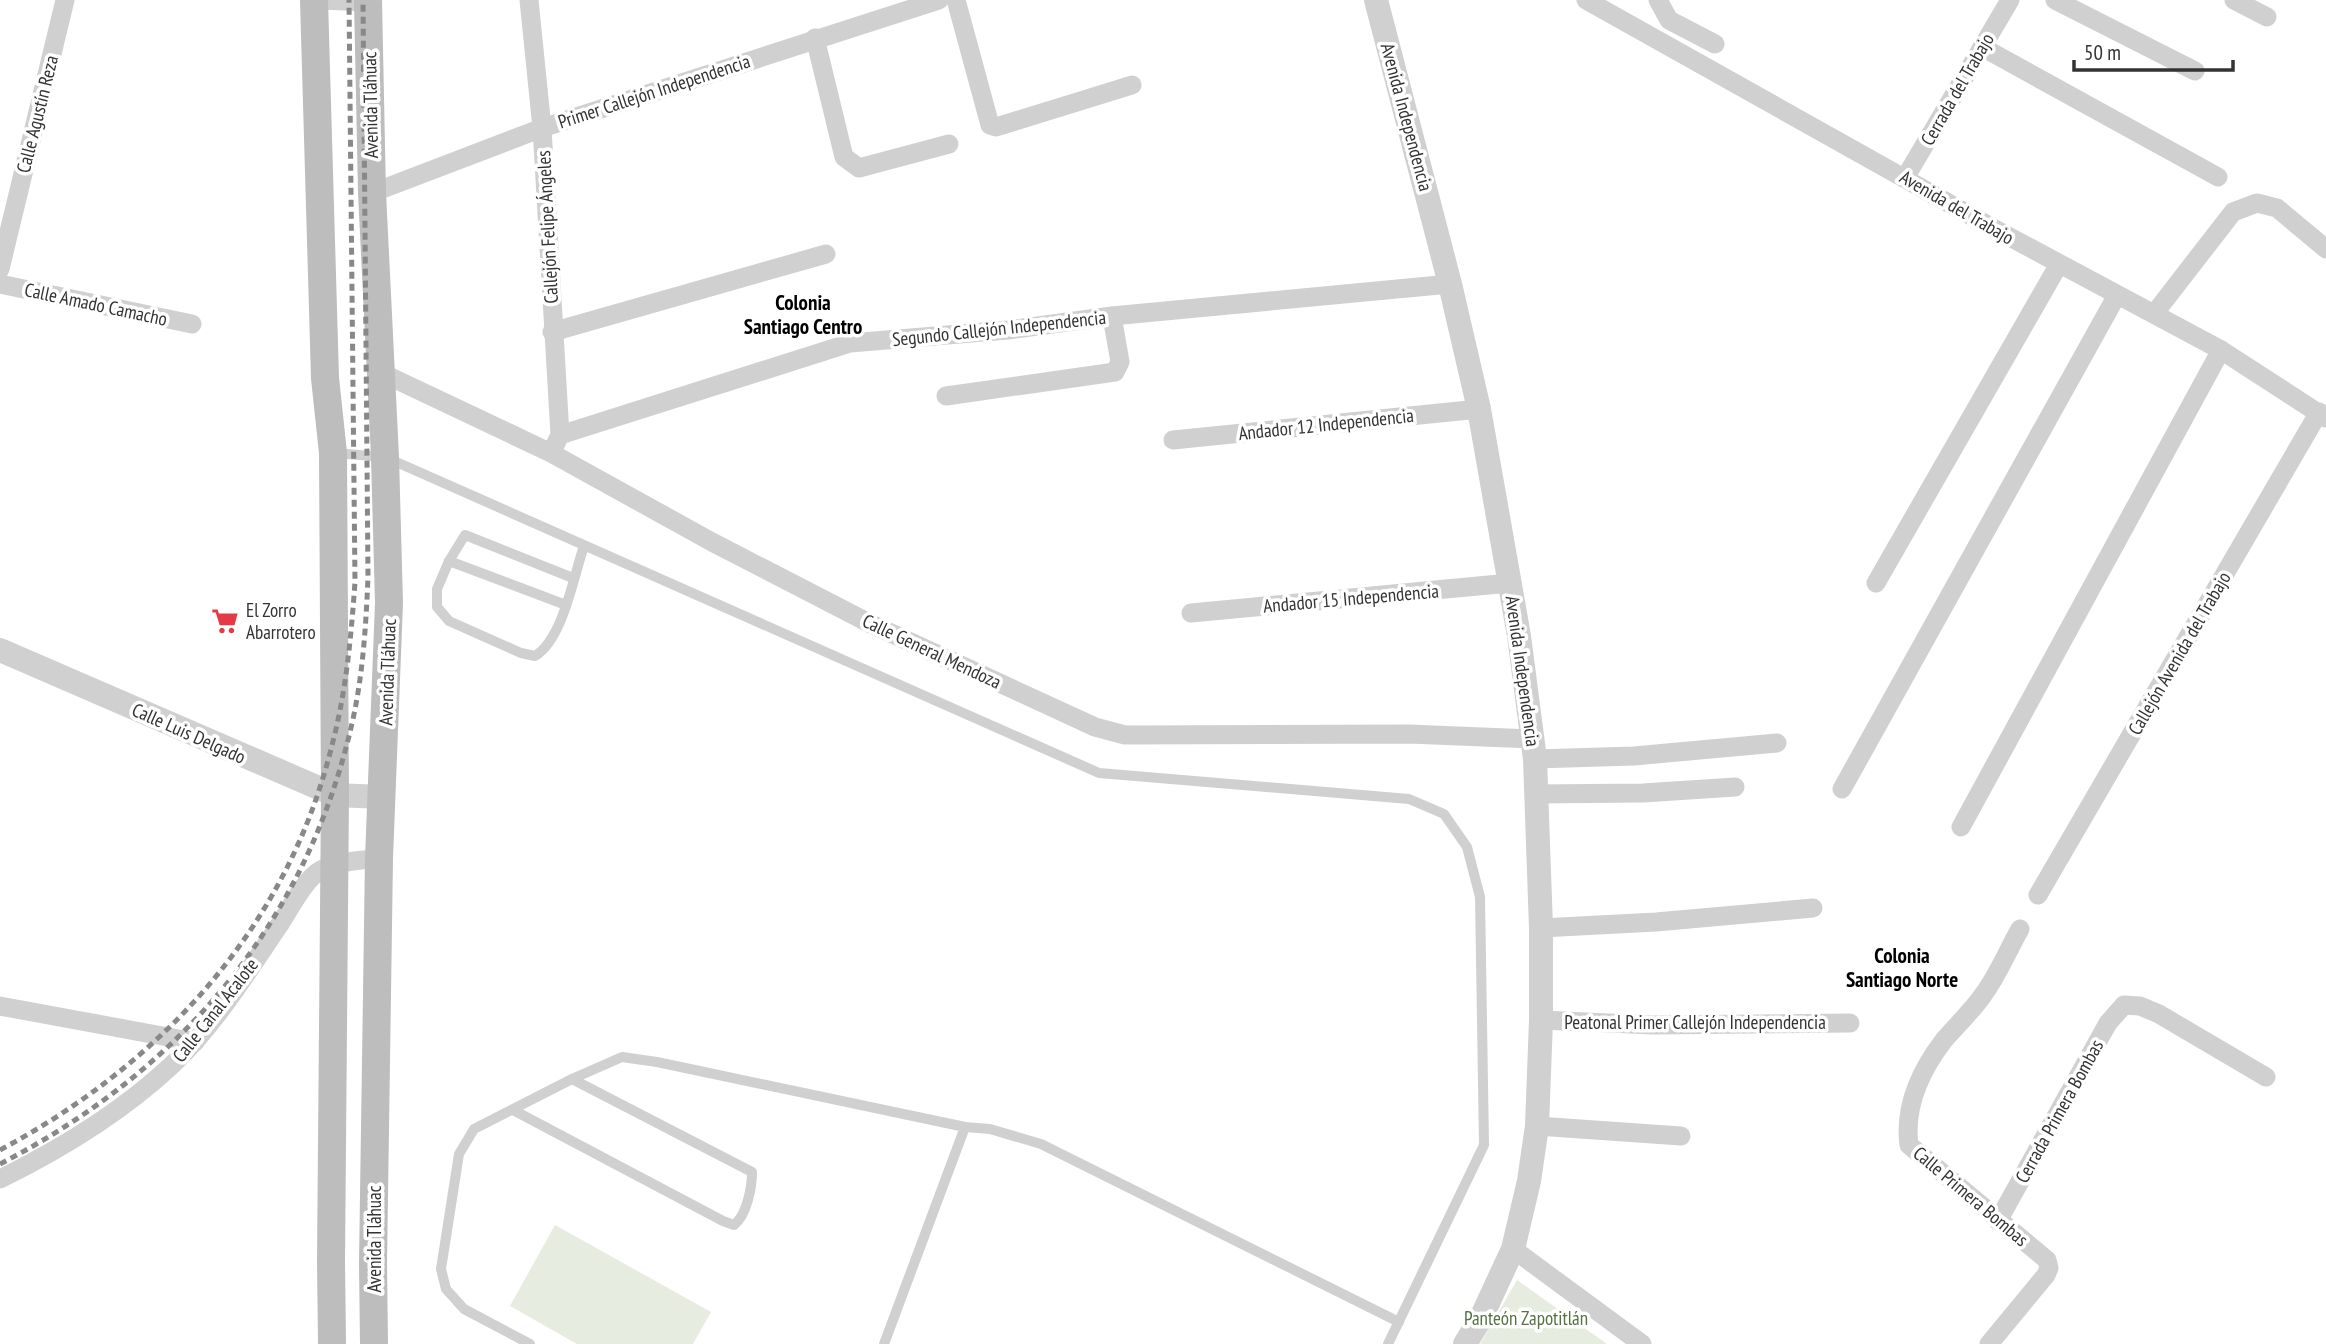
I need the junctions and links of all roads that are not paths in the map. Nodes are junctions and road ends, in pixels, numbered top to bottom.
1 (65, 0) edge
2 (317, 0) edge
3 (529, 0) edge
4 (939, 0) edge
5 (956, 0) edge
6 (1376, 0) edge
7 (1586, 0) edge
8 (1658, 0) edge
9 (2055, 0) edge
10 (2234, 0) edge
11 (368, 1) edge
12 (2008, 1) edge
13 (2267, 17) dead end
14 (815, 38) junction
15 (1715, 44) dead end
16 (1982, 47) junction
17 (2195, 71) dead end
18 (1132, 85) dead end
19 (542, 128) junction
20 (949, 144) dead end
21 (1905, 177) junction
22 (2218, 177) dead end
23 (372, 193) junction
24 (2326, 249) edge
25 (826, 254) dead end
26 (2059, 264) junction
27 (0, 269) edge
28 (0, 284) edge
29 (1450, 284) junction
30 (2117, 295) junction
31 (2154, 314) junction
32 (1112, 316) junction
33 (192, 324) dead end
34 (552, 332) junction
35 (2221, 350) junction
36 (380, 372) junction
37 (946, 396) dead end
38 (1479, 409) junction
39 (2322, 415) edge
40 (1173, 440) dead end
41 (555, 444) junction
42 (333, 453) junction
43 (385, 457) junction
44 (584, 546) junction
45 (449, 561) junction
46 (573, 578) junction
47 (1510, 583) junction
48 (1876, 583) dead end
49 (566, 605) junction
50 (1191, 613) dead end
51 (0, 650) edge
52 (1777, 743) dead end
53 (1534, 749) junction
54 (1735, 787) dead end
55 (1842, 789) dead end
56 (1536, 794) junction
57 (335, 795) junction
58 (383, 797) junction
59 (1961, 827) dead end
60 (379, 858) junction
61 (333, 865) junction
62 (2038, 895) dead end
63 (1813, 908) dead end
64 (1541, 928) junction
65 (2020, 929) dead end
66 (0, 1006) edge
67 (1541, 1020) junction
68 (1850, 1023) dead end
69 (195, 1042) junction
70 (2266, 1077) dead end
71 (572, 1079) junction
72 (513, 1110) junction
73 (1537, 1126) junction
74 (965, 1127) junction
75 (1681, 1136) dead end
76 (0, 1179) edge
77 (1998, 1221) junction
78 (1513, 1249) junction
79 (331, 1261) junction
80 (373, 1264) junction
81 (1399, 1322) junction
82 (332, 1344) edge
83 (374, 1344) edge
84 (530, 1344) edge
85 (884, 1344) edge
86 (1388, 1344) edge
87 (1465, 1344) edge
88 (1642, 1344) edge
89 (1989, 1344) edge

1 - 27 street, Calle Agustín Reza
2 - 11 street
2 - 42 main road
3 - 19 street, Callejón Felipe Ángeles
4 - 14 street, Primer Callejón Independencia
5 - 18 street
6 - 29 street, Avenida Independencia
7 - 21 street, Avenida del Trabajo
8 - 15 street
9 - 17 street
10 - 13 street
11 - 23 main road, Avenida Tláhuac
12 - 16 street, Cerrada del Trabajo
14 - 19 street, Primer Callejón Independencia
14 - 20 street
16 - 21 street, Cerrada del Trabajo
16 - 22 street
19 - 23 street, Primer Callejón Independencia
19 - 34 street, Callejón Felipe Ángeles
21 - 26 street, Avenida del Trabajo
23 - 36 main road, Avenida Tláhuac
24 - 31 street
25 - 34 street
26 - 30 street, Avenida del Trabajo
26 - 48 street
28 - 33 street, Calle Amado Camacho
29 - 32 street, Segundo Callejón Independencia
29 - 38 street, Avenida Independencia
30 - 31 street, Avenida del Trabajo
30 - 55 street
31 - 35 street, Avenida del Trabajo
32 - 37 street
32 - 41 street, Segundo Callejón Independencia
34 - 41 street, Callejón Felipe Ángeles
35 - 39 street, Avenida del Trabajo
35 - 59 street
36 - 41 street, Calle General Mendoza
36 - 43 main road, Avenida Tláhuac
38 - 40 street, Andador 12 Independencia
38 - 47 street, Avenida Independencia
39 - 62 street, Callejón Avenida del Trabajo
41 - 53 street, Calle General Mendoza
42 - 43 lane
42 - 57 main road
43 - 44 lane
43 - 58 main road, Avenida Tláhuac
44 - 46 lane
44 - 81 lane
45 - 46 lane
45 - 49 lane
45 - 49 lane
46 - 49 lane
47 - 50 street, Andador 15 Independencia
47 - 53 street, Avenida Independencia
51 - 57 street, Calle Luis Delgado
52 - 53 street, Calle General Mendoza
53 - 56 street, Avenida Independencia
54 - 56 street
56 - 64 street, Avenida Independencia
57 - 58 street, Calle Luis Delgado
57 - 61 main road
58 - 60 main road, Avenida Tláhuac
60 - 61 street, Calle Canal Acalote
60 - 80 main road, Avenida Tláhuac
61 - 69 street, Calle Canal Acalote
61 - 79 main road
63 - 64 street
64 - 67 street, Avenida Independencia
65 - 77 street, Calle Primera Bombas
66 - 69 street
67 - 68 street, Peatonal Primer Callejón Independencia
67 - 73 street, Avenida Independencia
69 - 76 street, Calle Canal Acalote
70 - 77 street, Cerrada Primera Bombas
71 - 72 lane
71 - 72 lane
71 - 74 lane
72 - 84 lane
73 - 75 street
73 - 78 street, Avenida Independencia
74 - 81 lane
74 - 85 lane
77 - 89 street, Calle Primera Bombas
78 - 87 street, Avenida Independencia
78 - 88 street
79 - 80 main road
79 - 82 main road
80 - 83 main road, Avenida Tláhuac
81 - 86 lane

